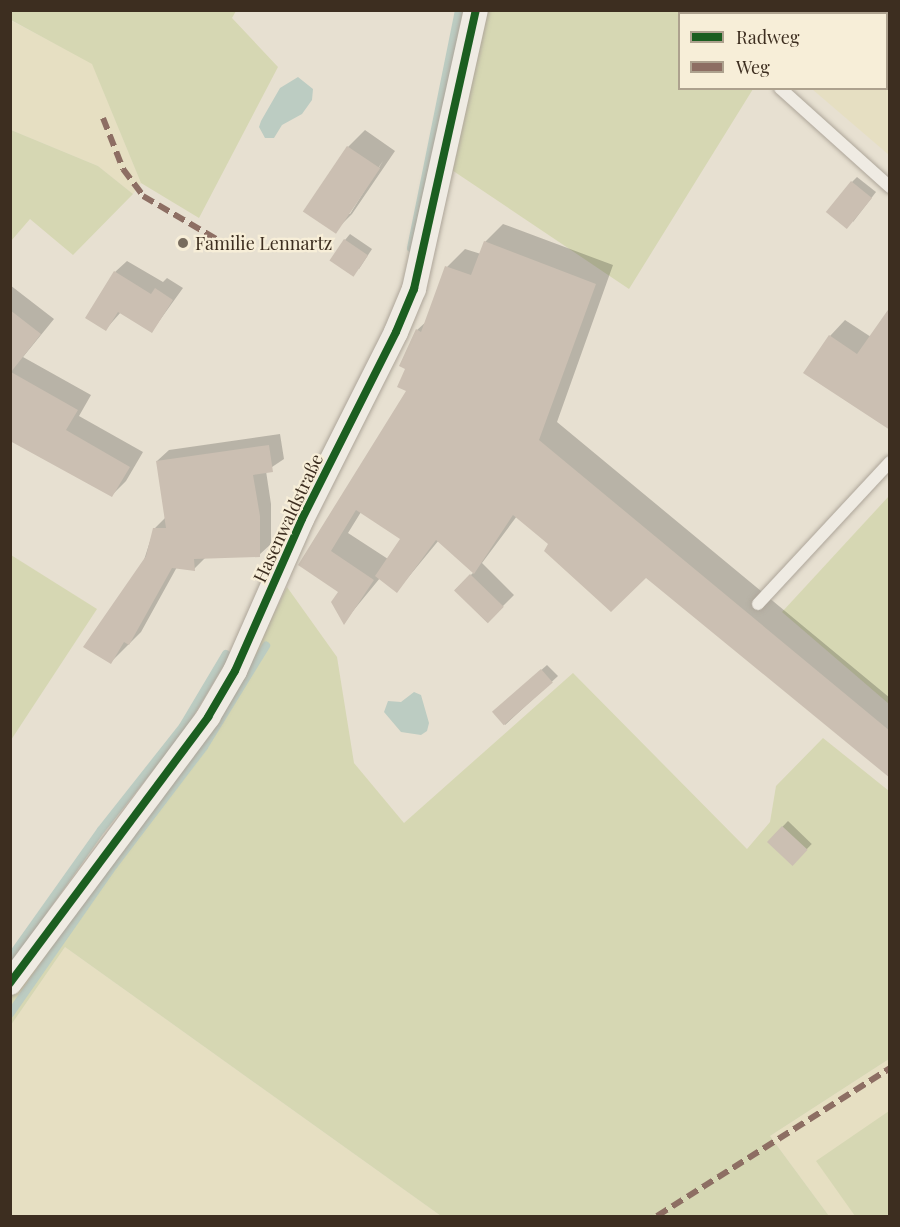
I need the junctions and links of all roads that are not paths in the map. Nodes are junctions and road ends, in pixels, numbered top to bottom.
1 (476, 10) edge
2 (782, 90) edge
3 (890, 187) edge
4 (890, 462) edge
5 (758, 604) dead end
6 (10, 982) edge

1 - 6 street, Hasenwaldstraße
2 - 3 lane
4 - 5 lane

